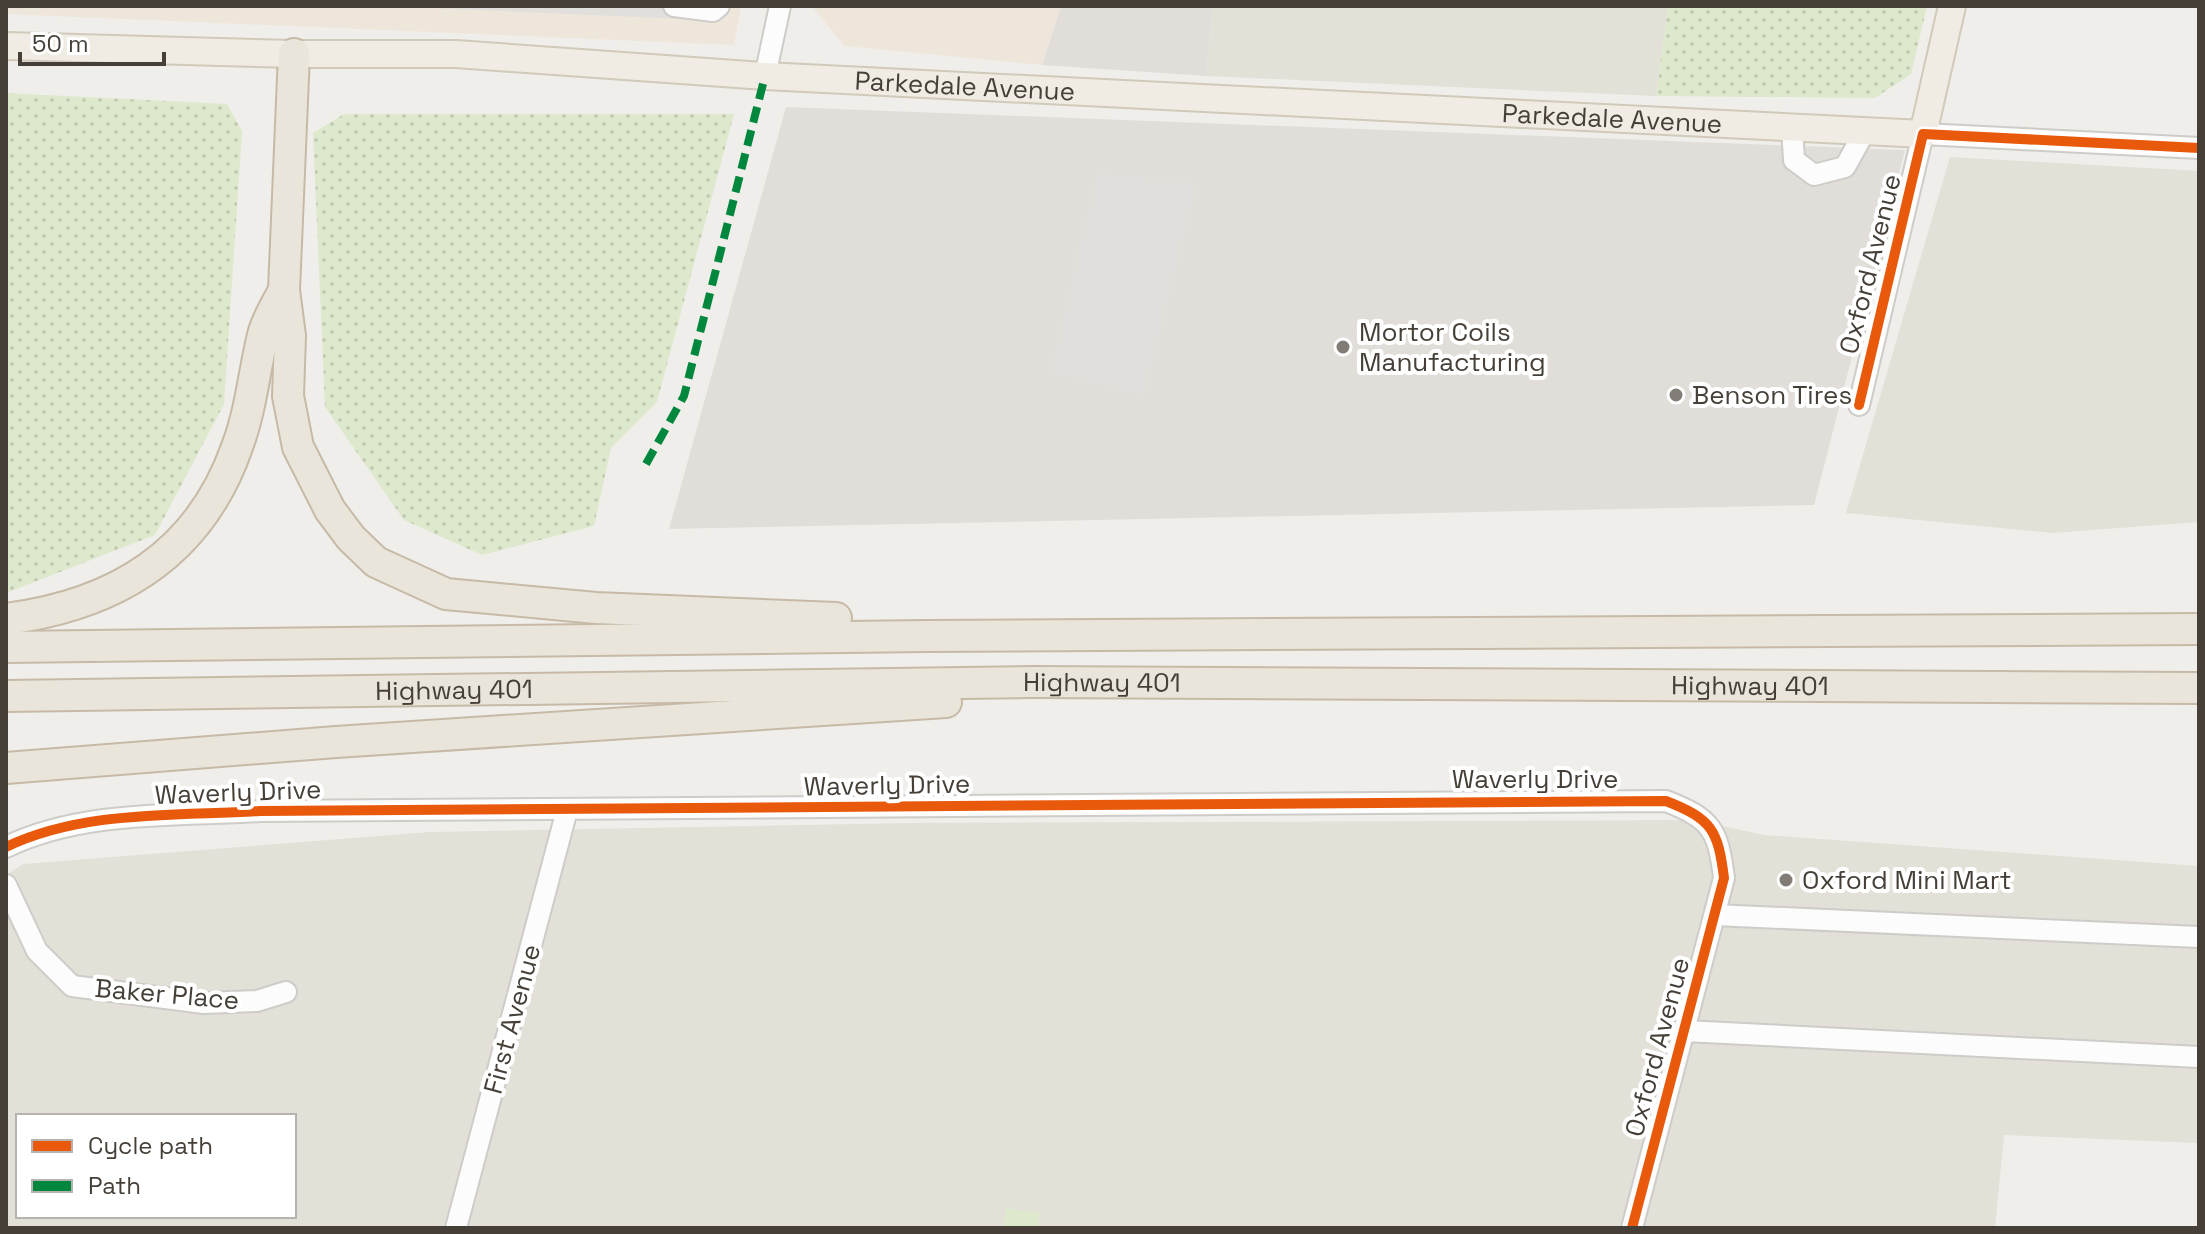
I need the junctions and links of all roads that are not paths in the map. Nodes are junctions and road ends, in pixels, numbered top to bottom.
1 (674, 6) edge
2 (719, 6) edge
3 (780, 6) edge
4 (1952, 6) edge
5 (6, 46) edge
6 (294, 54) junction
7 (765, 76) junction
8 (1792, 127) junction
9 (1865, 131) junction
10 (1923, 134) junction
11 (2199, 148) edge
12 (284, 290) junction
13 (1859, 405) dead end
14 (6, 619) edge
15 (2199, 629) edge
16 (927, 636) junction
17 (6, 647) edge
18 (1031, 682) junction
19 (2199, 688) edge
20 (6, 696) edge
21 (6, 768) edge
22 (567, 810) junction
23 (6, 847) edge
24 (1724, 878) joint
25 (6, 885) edge
26 (1715, 915) junction
27 (2199, 937) edge
28 (286, 992) dead end
29 (1684, 1031) junction
30 (2199, 1057) edge
31 (456, 1228) edge
32 (1632, 1228) edge

1 - 2 street
3 - 7 street
4 - 10 main road
5 - 6 main road, Parkedale Avenue
6 - 7 main road, Parkedale Avenue
6 - 12 highway
7 - 8 main road, Parkedale Avenue
8 - 9 main road, Parkedale Avenue
8 - 9 street
9 - 10 main road, Parkedale Avenue
10 - 11 street
10 - 13 street, Oxford Avenue
12 - 14 highway
12 - 16 highway
15 - 16 highway, Highway 401
16 - 17 highway, Highway 401
18 - 19 highway, Highway 401
18 - 20 highway, Highway 401
18 - 21 highway
22 - 23 street, Waverly Drive
22 - 24 street, Waverly Drive
22 - 31 street, First Avenue
24 - 26 street, Oxford Avenue
25 - 28 street, Baker Place
26 - 27 street
26 - 29 street, Oxford Avenue
29 - 30 street
29 - 32 street, Oxford Avenue

